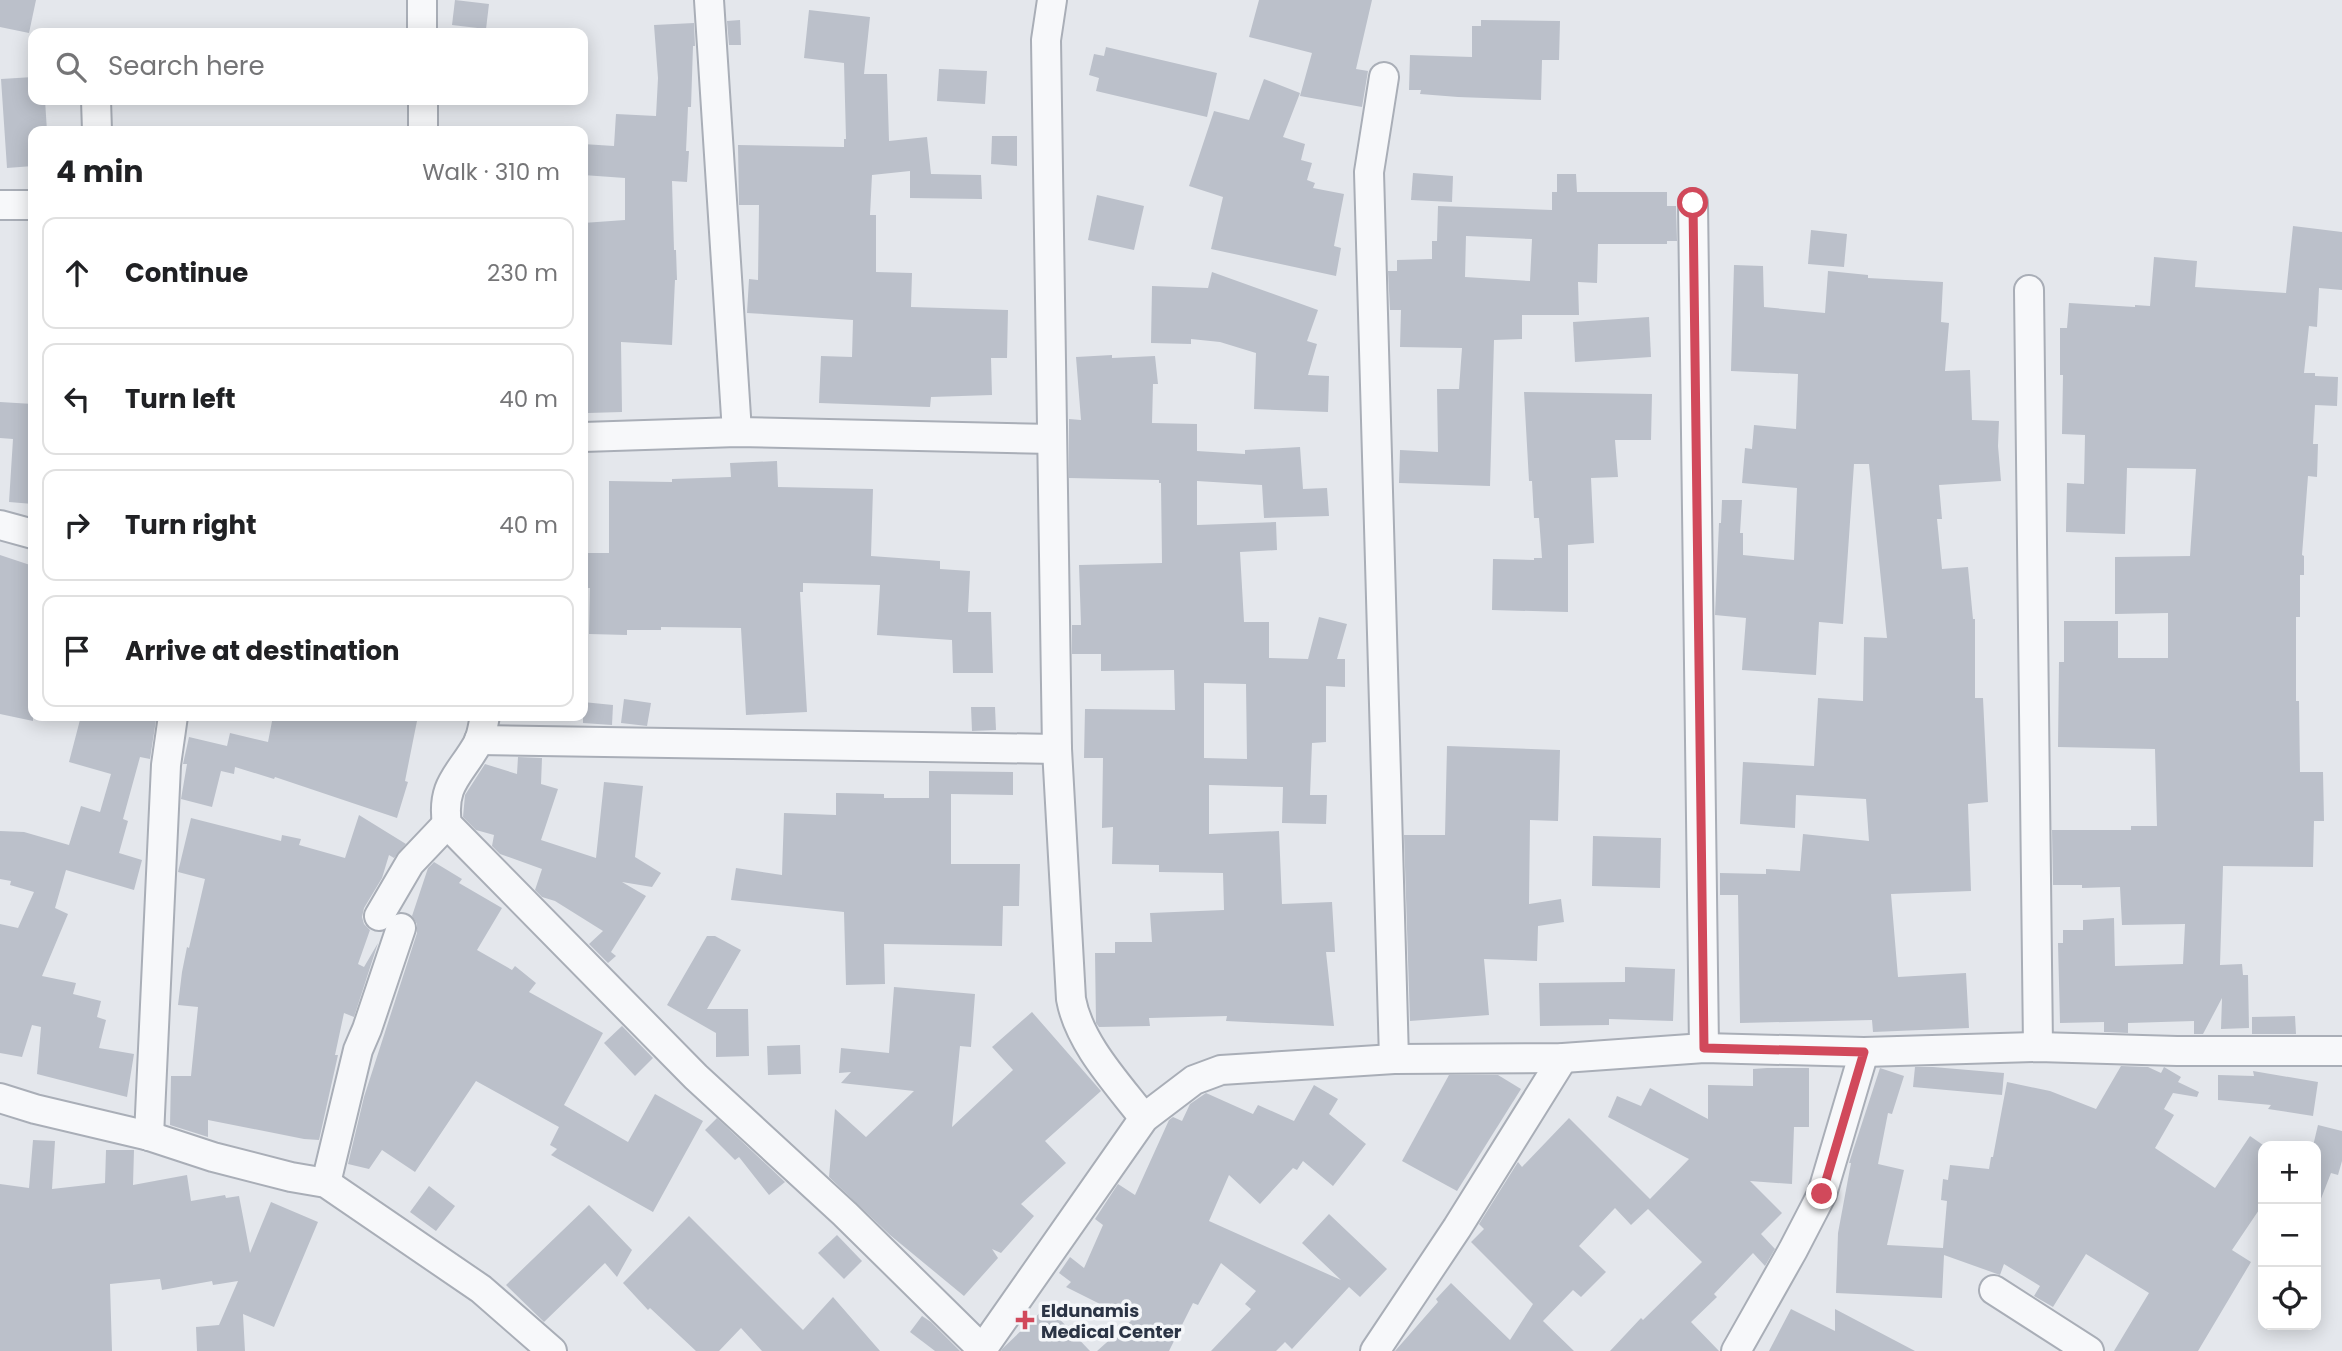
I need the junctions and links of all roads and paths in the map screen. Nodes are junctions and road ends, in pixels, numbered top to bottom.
1 (422, 0) edge
2 (709, 0) edge
3 (1052, 0) edge
4 (422, 28) edge
5 (1384, 77) dead end
6 (96, 105) edge
7 (423, 105) edge
8 (97, 126) edge
9 (423, 126) edge
10 (1693, 203) dead end
11 (0, 205) edge
12 (28, 205) edge
13 (2029, 290) dead end
14 (737, 432) junction
15 (588, 437) edge
16 (1052, 439) junction
17 (0, 525) edge
18 (28, 533) edge
19 (172, 721) edge
20 (482, 728) edge
21 (1058, 749) junction
22 (447, 824) junction
23 (2038, 1047) junction
24 (1704, 1048) junction
25 (2342, 1051) edge
26 (1864, 1052) junction
27 (1563, 1058) junction
28 (1394, 1059) junction
29 (0, 1098) edge
30 (1144, 1118) junction
31 (149, 1136) junction
32 (326, 1182) junction
33 (1994, 1290) dead end
34 (982, 1350) edge
35 (552, 1351) edge
36 (1375, 1351) edge
37 (1736, 1351) edge
38 (2089, 1351) edge

1 - 4 street
2 - 14 street
3 - 16 street
5 - 28 street
6 - 8 street
7 - 9 street
10 - 24 street
11 - 12 street
13 - 23 street
14 - 15 street
14 - 16 street
16 - 21 street
17 - 18 street
19 - 31 street
20 - 21 street
20 - 22 street
21 - 30 street
22 - 32 street
22 - 34 street
23 - 25 street
23 - 26 street
24 - 26 street
24 - 27 street
26 - 37 street
27 - 28 street
27 - 36 street
28 - 30 street
29 - 31 street
30 - 34 street
31 - 32 street
32 - 35 street
33 - 38 street

